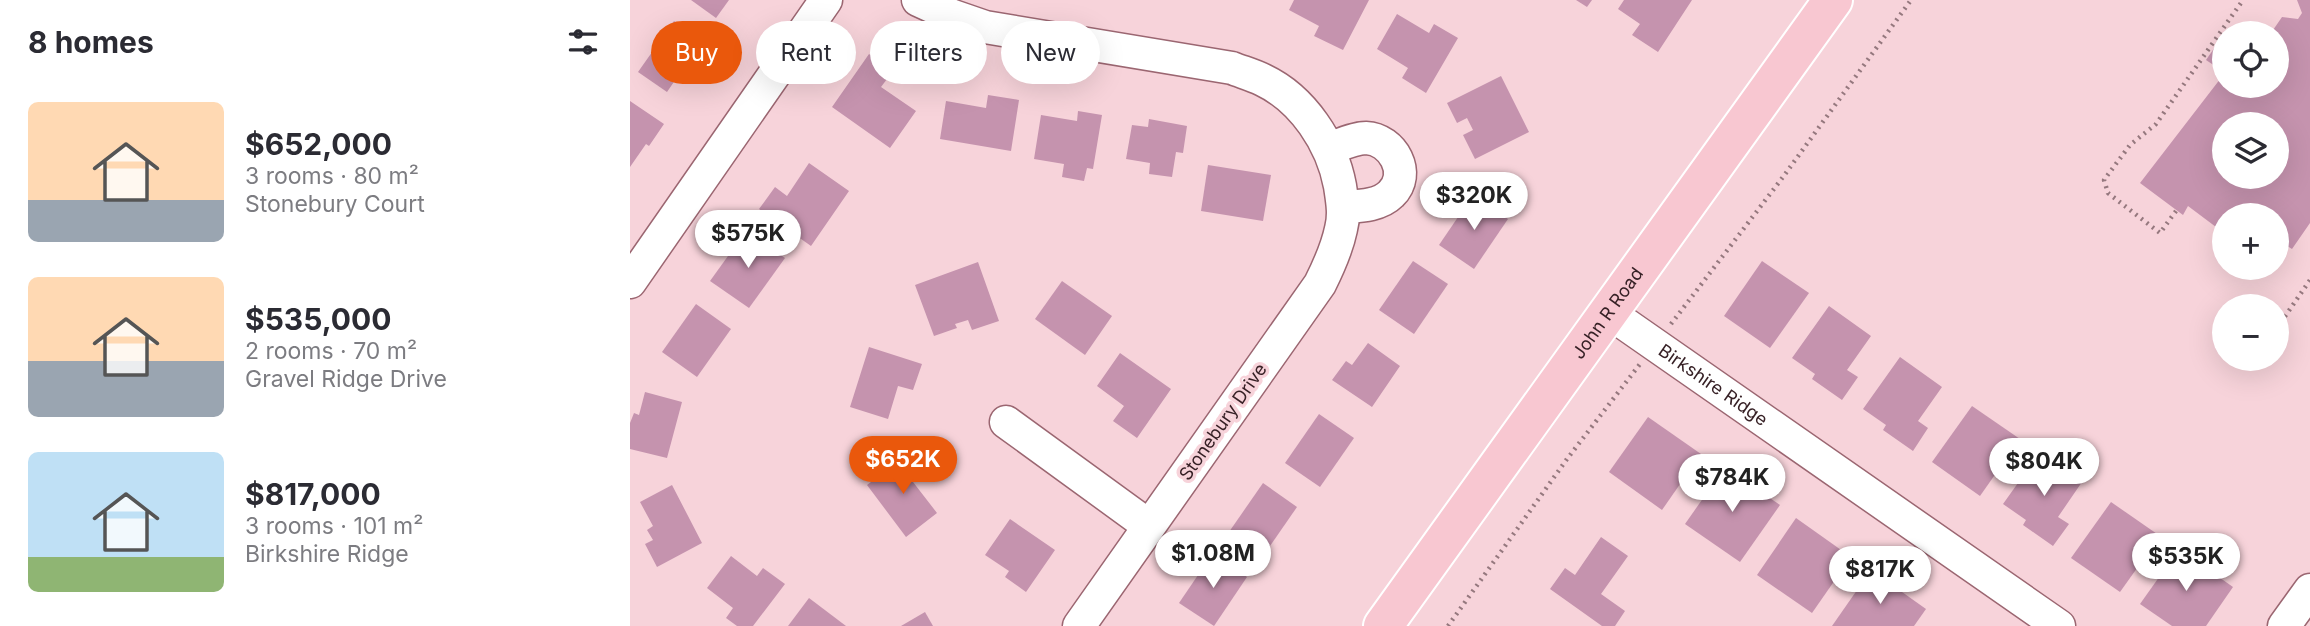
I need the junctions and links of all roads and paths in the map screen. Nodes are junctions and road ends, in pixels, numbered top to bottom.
1 (826, 0) edge
2 (918, 0) edge
3 (1833, 0) edge
4 (1911, 0) edge
5 (2243, 0) edge
6 (1329, 149) junction
7 (1343, 207) junction
8 (2176, 211) dead end
9 (2310, 280) edge
10 (630, 282) edge
11 (2289, 311) edge
12 (1608, 312) junction
13 (1654, 345) junction
14 (1006, 422) dead end
15 (1149, 526) junction
16 (2310, 590) edge
17 (1079, 626) edge
18 (1383, 626) edge
19 (1448, 626) edge
20 (2059, 626) edge
21 (2284, 626) edge

1 - 10 street
2 - 6 street, Stonebury Drive
3 - 12 main road, John R Road
4 - 13 path
5 - 8 path
6 - 7 street, Stonebury Drive
6 - 7 street
7 - 15 street, Stonebury Drive
9 - 11 path
12 - 13 street, Birkshire Ridge
12 - 18 main road, John R Road
13 - 19 path
13 - 20 street, Birkshire Ridge
14 - 15 street
15 - 17 street, Stonebury Drive
16 - 21 street

